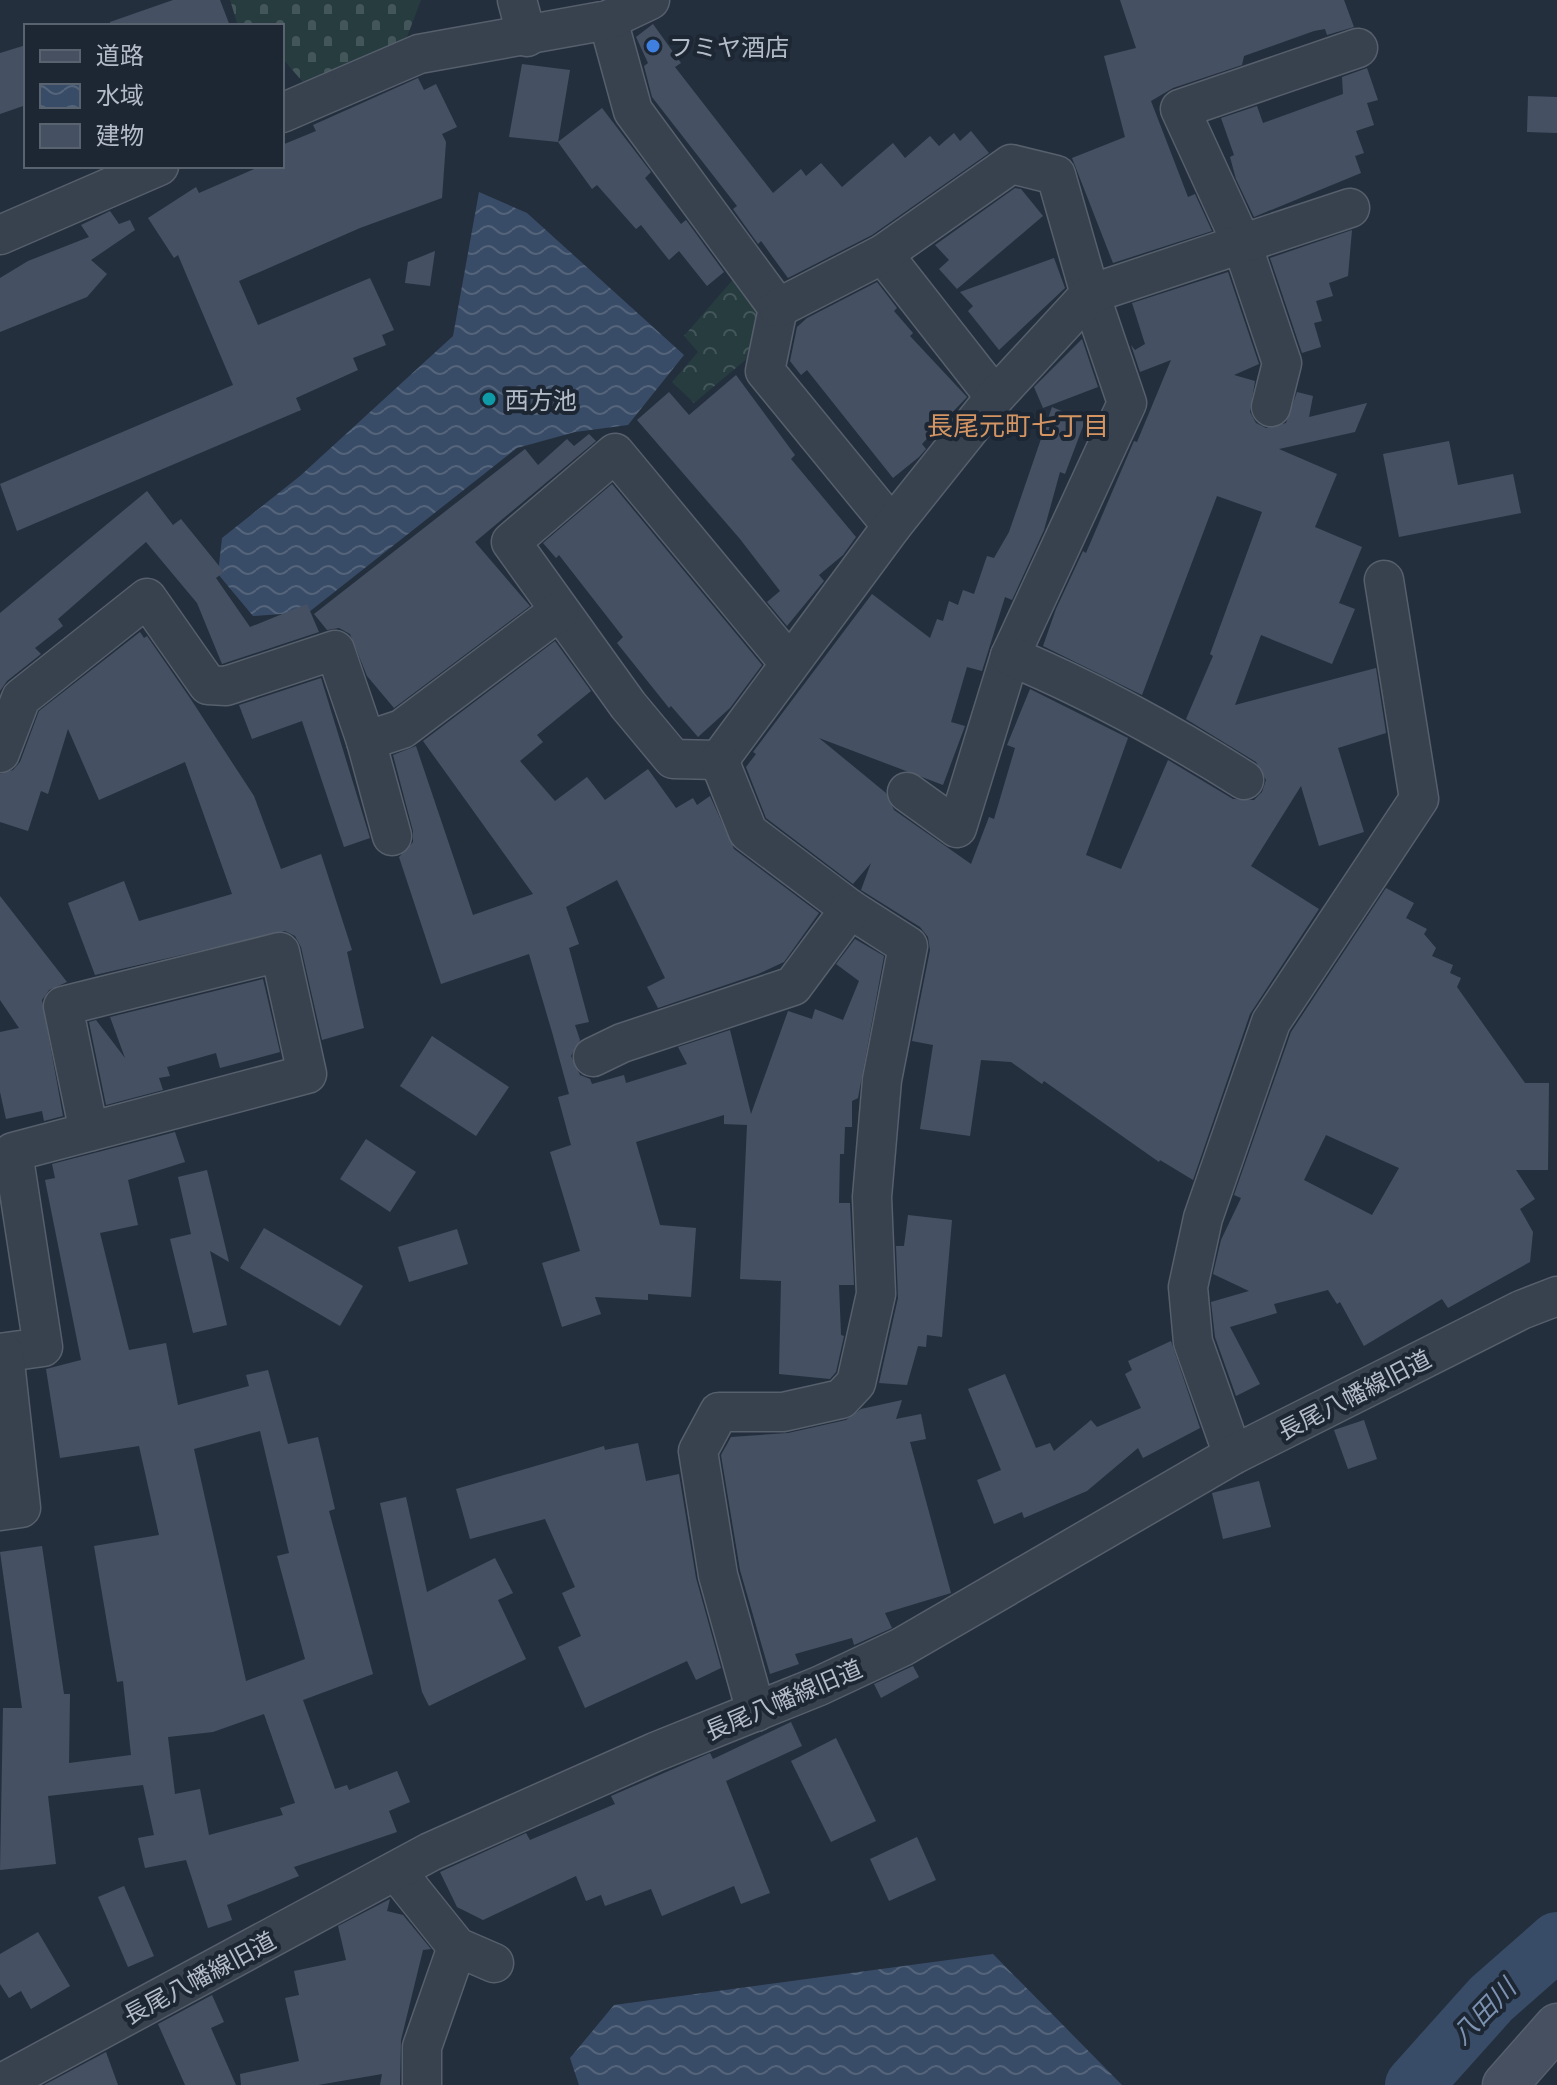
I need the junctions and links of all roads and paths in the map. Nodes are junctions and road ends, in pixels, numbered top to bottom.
1 (517, 0) edge
2 (650, 0) edge
3 (608, 20) junction
4 (527, 37) junction
5 (1358, 48) dead end
6 (284, 112) edge
7 (154, 168) edge
8 (1350, 208) dead end
9 (0, 235) edge
10 (1242, 244) junction
11 (883, 254) junction
12 (1090, 294) junction
13 (778, 308) junction
14 (995, 397) junction
15 (1271, 407) dead end
16 (892, 526) junction
17 (1384, 580) dead end
18 (559, 611) junction
19 (1010, 656) junction
20 (790, 664) junction
21 (366, 741) junction
22 (0, 753) edge
23 (719, 760) junction
24 (1244, 780) dead end
25 (907, 792) dead end
26 (392, 836) dead end
27 (850, 909) junction
28 (593, 1057) dead end
29 (89, 1132) junction
30 (1557, 1296) edge
31 (2, 1353) edge
32 (1233, 1455) junction
33 (0, 1511) edge
34 (756, 1712) junction
35 (396, 1871) junction
36 (457, 1947) junction
37 (494, 1963) dead end
38 (1557, 2026) edge
39 (0, 2084) edge
40 (422, 2085) edge
41 (1505, 2085) edge

1 - 4 street
2 - 3 street
3 - 4 street
3 - 13 street
4 - 6 street
5 - 10 street
7 - 9 street
8 - 10 street
10 - 12 street
10 - 15 street
11 - 12 street
11 - 13 street
11 - 14 street
12 - 14 street
12 - 19 street
13 - 16 street
14 - 16 street
16 - 20 street
17 - 32 street
18 - 20 street
18 - 21 street
18 - 23 street
19 - 24 street
19 - 25 street
20 - 23 street
21 - 22 street
21 - 26 street
23 - 27 street
27 - 28 street
27 - 34 street
29 - 29 street
29 - 31 street
30 - 32 street, 長尾八幡線旧道
31 - 33 street
32 - 34 street, 長尾八幡線旧道
34 - 35 street, 長尾八幡線旧道
35 - 36 street
35 - 39 street, 長尾八幡線旧道
36 - 37 street
36 - 40 street
38 - 41 main road

